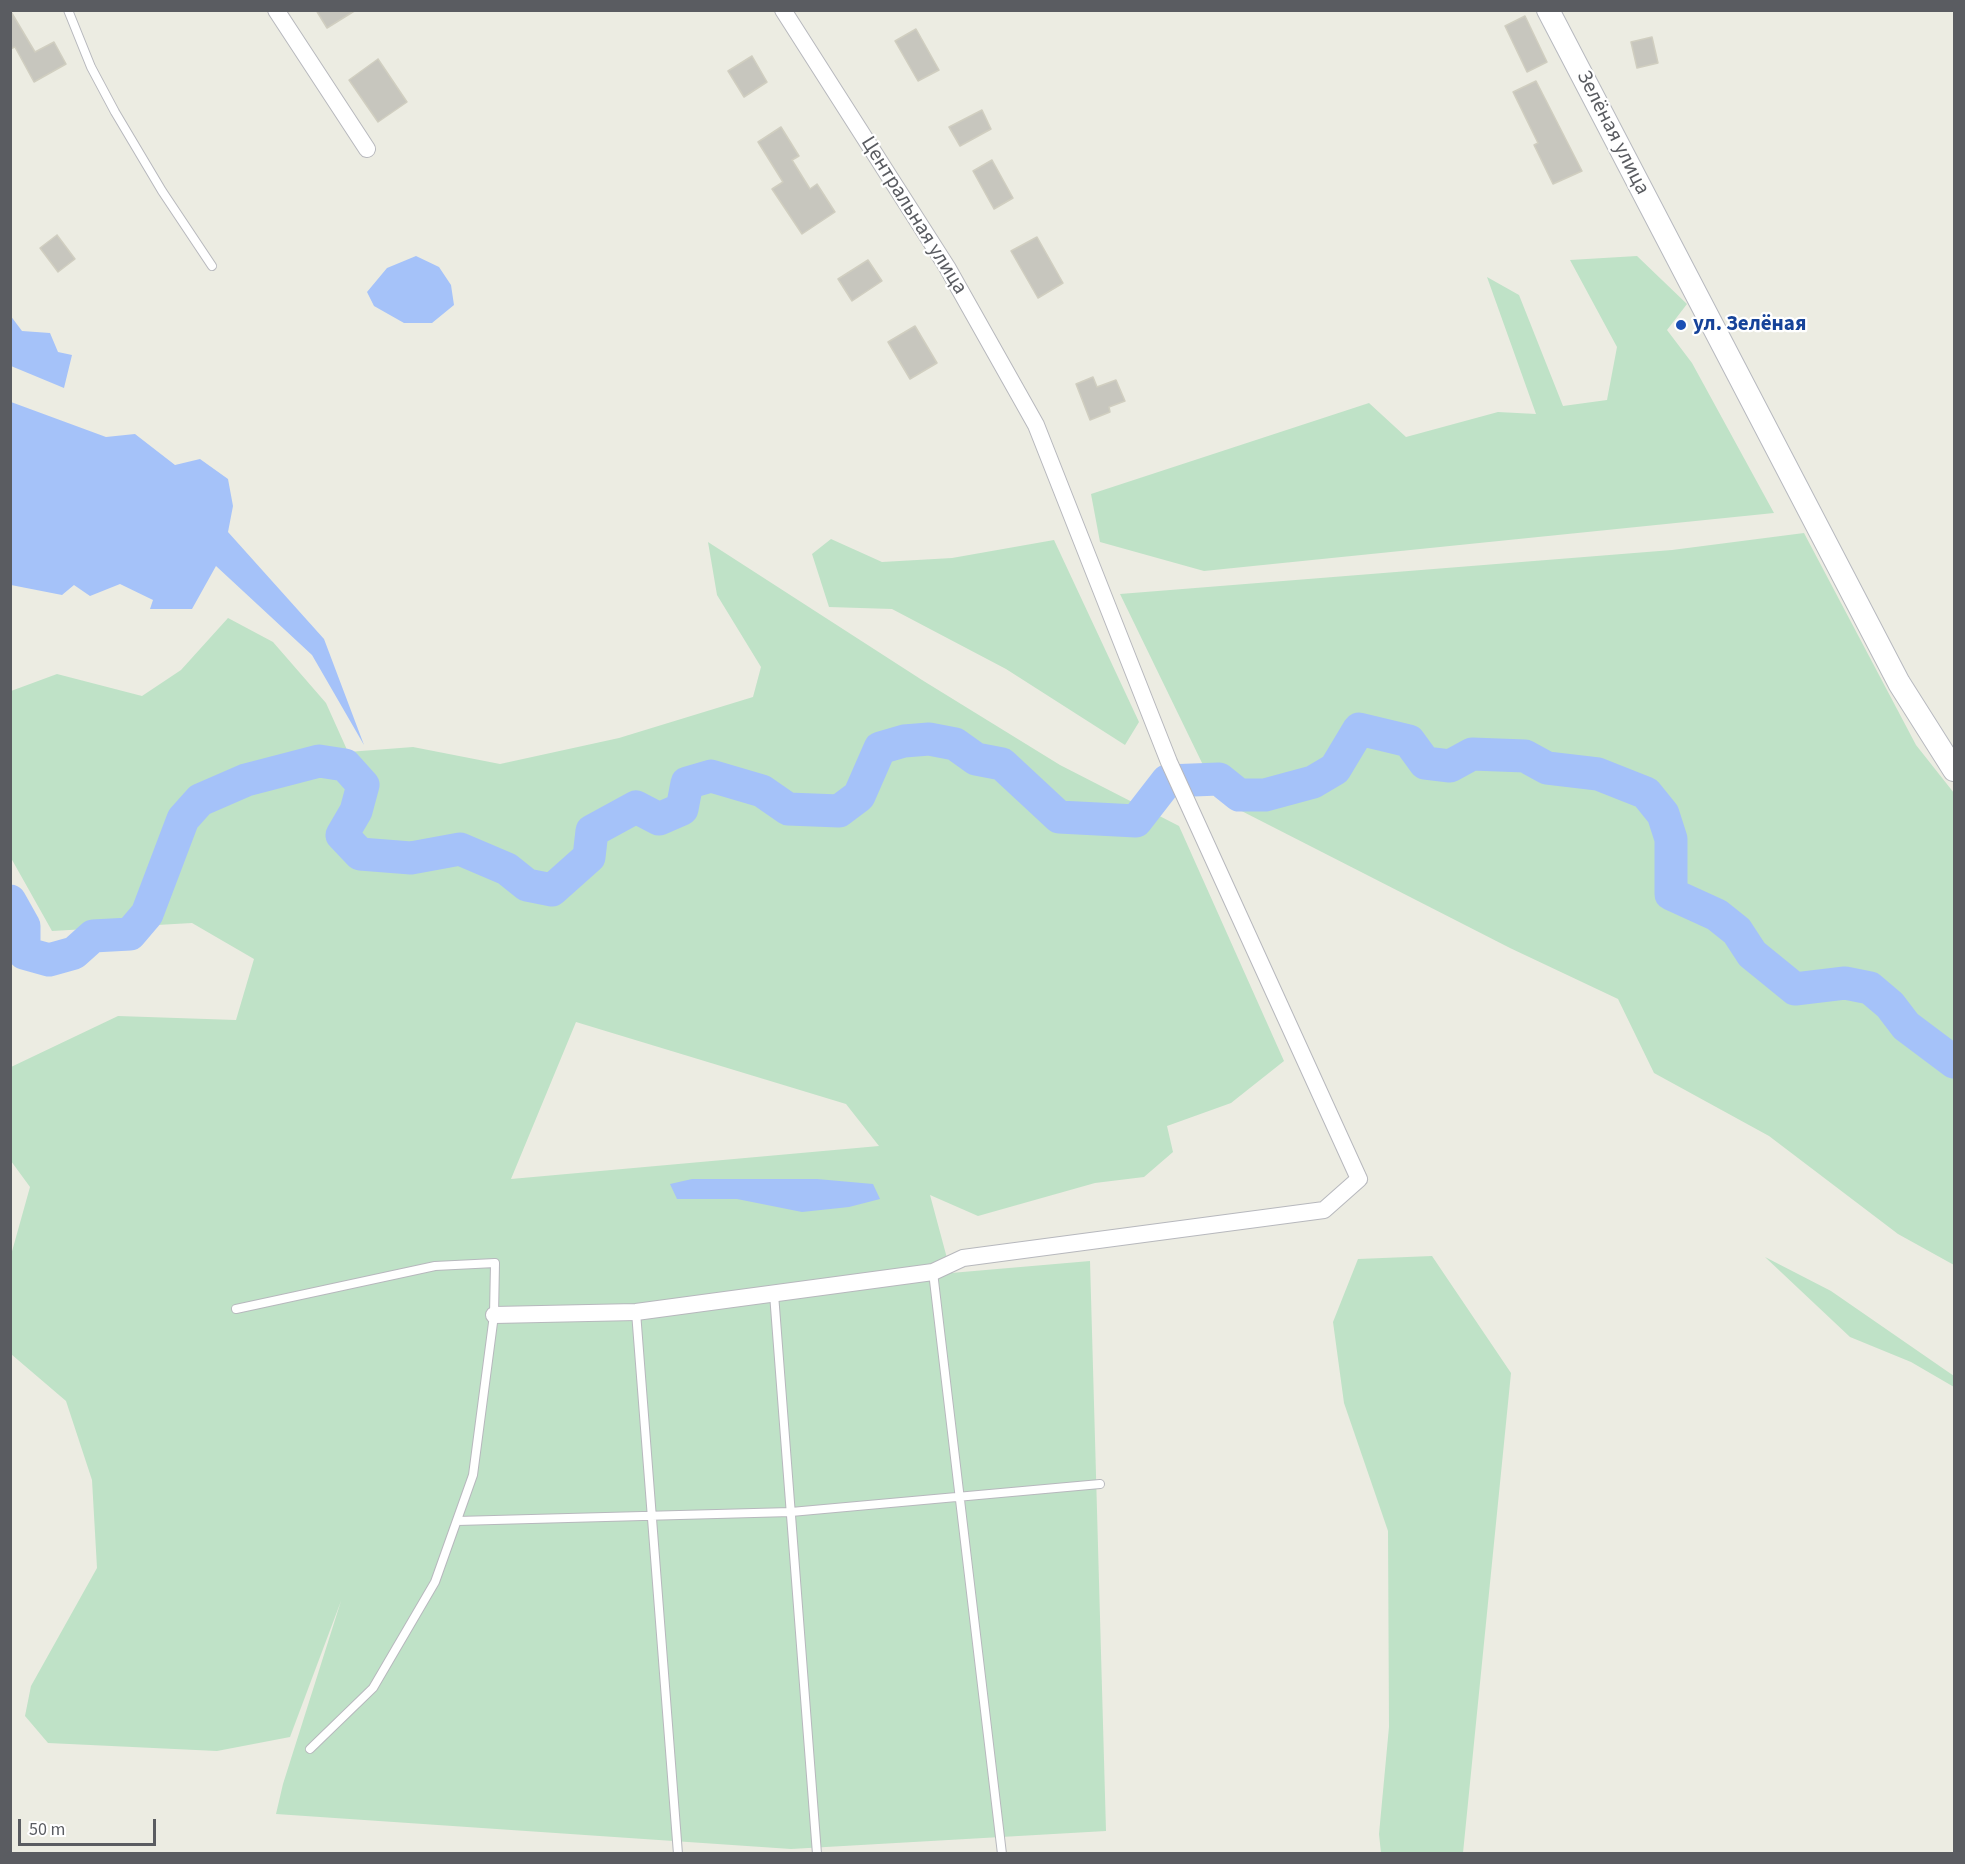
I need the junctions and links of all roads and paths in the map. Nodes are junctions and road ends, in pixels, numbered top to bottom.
1 (68, 10) edge
2 (276, 10) edge
3 (783, 10) edge
4 (1548, 10) edge
5 (367, 149) dead end
6 (212, 266) dead end
7 (1954, 770) edge
8 (933, 1272) junction
9 (774, 1294) junction
10 (236, 1309) dead end
11 (636, 1312) junction
12 (494, 1315) junction
13 (1100, 1484) dead end
14 (960, 1497) junction
15 (791, 1512) junction
16 (652, 1518) junction
17 (457, 1521) junction
18 (310, 1749) dead end
19 (678, 1854) edge
20 (817, 1854) edge
21 (1002, 1854) edge

1 - 6 lane
2 - 5 street
3 - 8 street, Центральная улица
4 - 7 main road, Зелёная улица
8 - 9 street
8 - 14 lane
9 - 11 street
9 - 15 lane
10 - 12 lane
11 - 12 street
11 - 16 lane
12 - 17 lane
13 - 14 lane
14 - 15 lane
14 - 21 lane
15 - 16 lane
15 - 20 lane
16 - 17 lane
16 - 19 lane
17 - 18 lane

